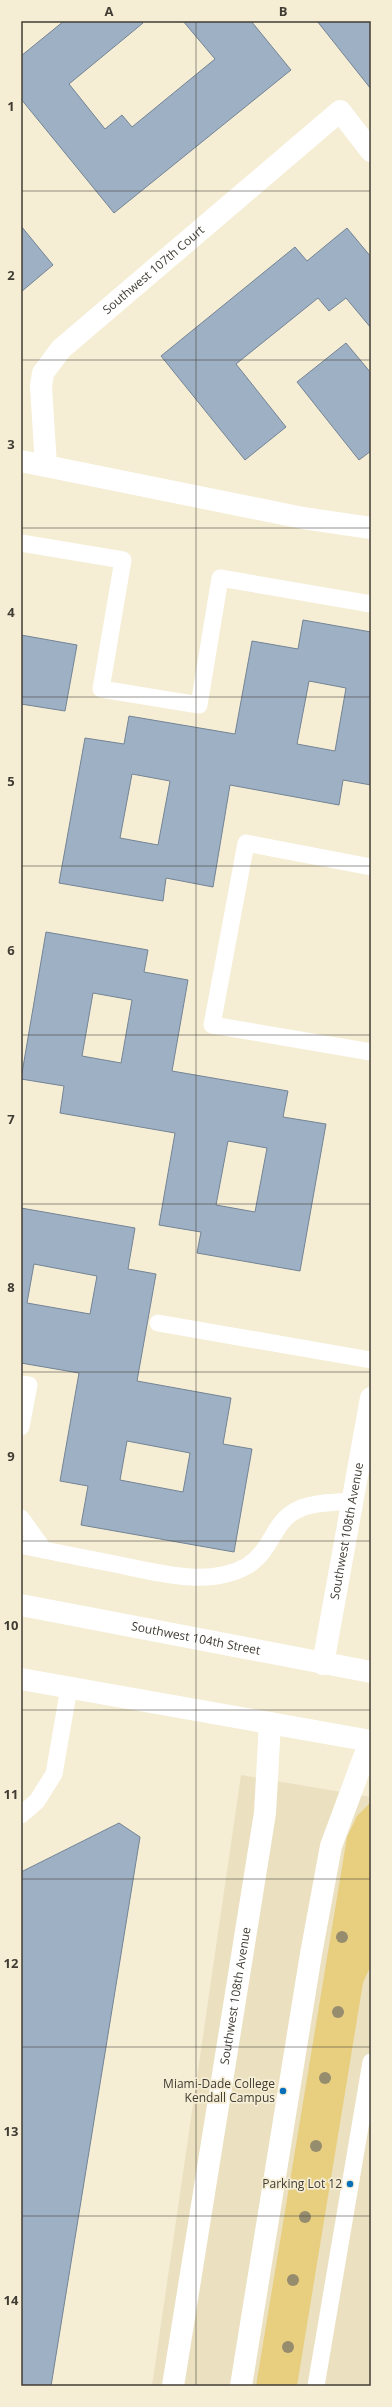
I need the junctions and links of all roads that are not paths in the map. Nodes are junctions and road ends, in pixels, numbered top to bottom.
1 (371, 151) edge
2 (21, 462) edge
3 (46, 466) junction
4 (371, 528) edge
5 (21, 543) edge
6 (371, 604) edge
7 (371, 867) edge
8 (371, 1052) edge
9 (158, 1323) dead end
10 (371, 1360) edge
11 (21, 1384) edge
12 (371, 1398) edge
13 (21, 1427) edge
14 (352, 1501) junction
15 (21, 1518) edge
16 (21, 1545) edge
17 (44, 1550) junction
18 (21, 1604) edge
19 (323, 1664) junction
20 (371, 1672) edge
21 (21, 1679) edge
22 (69, 1688) junction
23 (270, 1723) junction
24 (371, 1741) edge
25 (21, 1815) edge
26 (371, 2062) edge
27 (173, 2386) edge
28 (241, 2386) edge
29 (316, 2386) edge

1 - 3 street, Southwest 107th Court
2 - 3 street
3 - 4 street
5 - 6 lane
7 - 8 lane
9 - 10 lane
11 - 13 lane
12 - 14 street, Southwest 108th Avenue
14 - 17 lane
14 - 19 street, Southwest 108th Avenue
15 - 17 lane
16 - 17 lane
18 - 19 street, Southwest 104th Street
19 - 20 street, Southwest 104th Street
21 - 22 street
22 - 23 street
22 - 25 lane
23 - 24 street
23 - 27 street, Southwest 108th Avenue
24 - 28 street
26 - 29 lane

